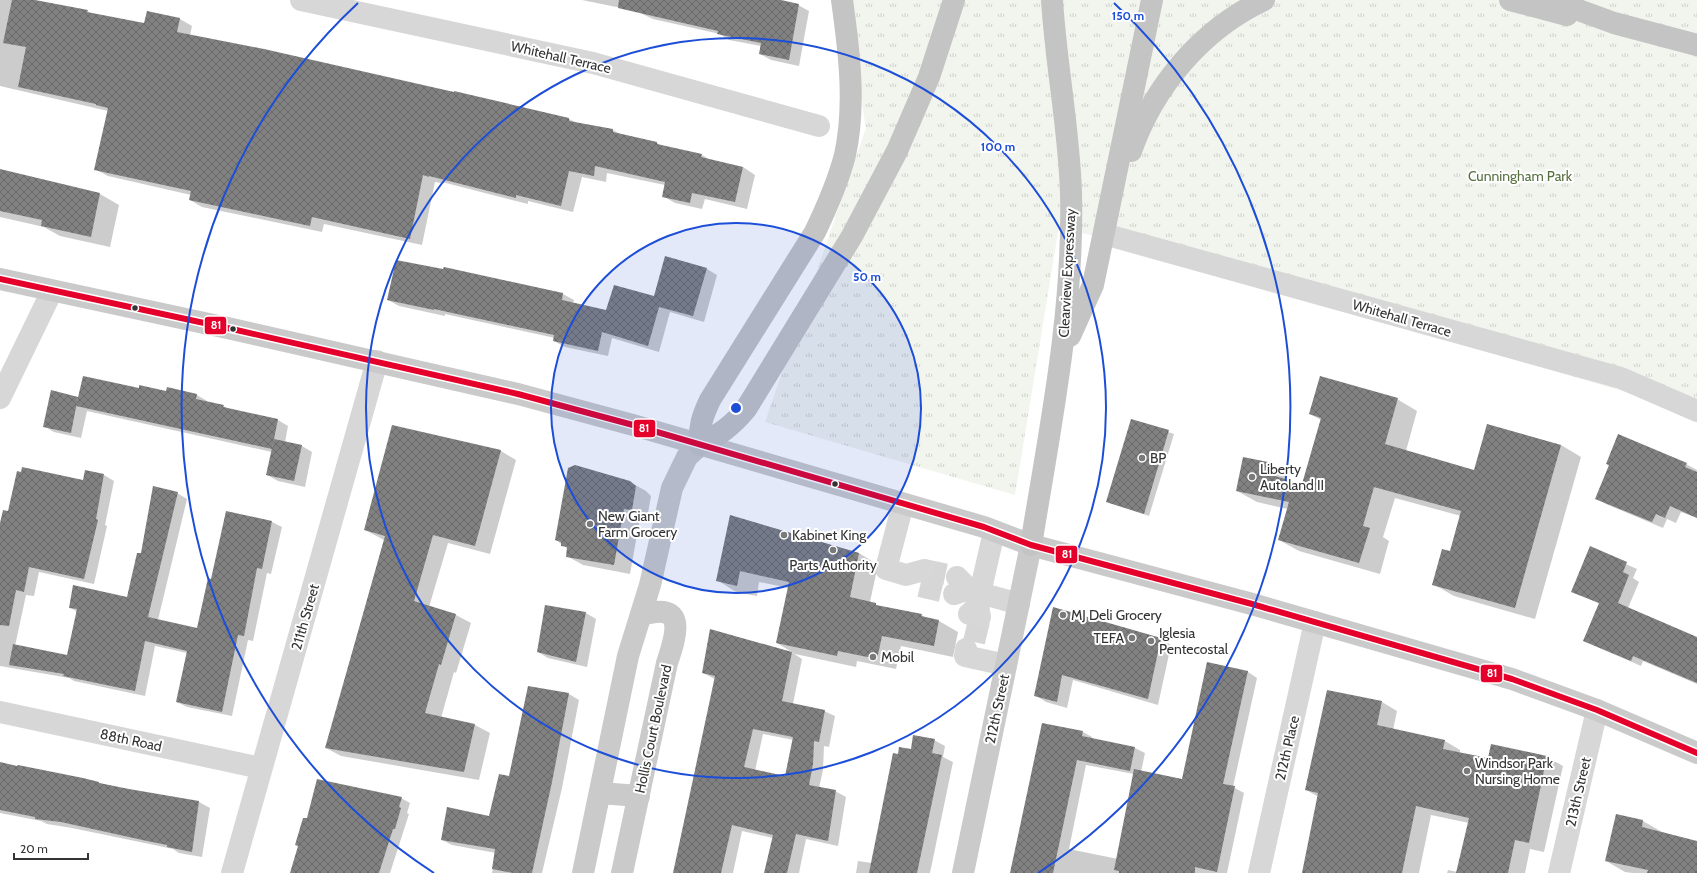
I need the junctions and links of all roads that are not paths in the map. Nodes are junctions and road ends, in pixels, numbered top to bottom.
1 (301, 0) edge
2 (954, 0) edge
3 (1052, 0) edge
4 (1152, 0) edge
5 (1264, 0) edge
6 (1510, 0) edge
7 (1551, 0) edge
8 (842, 1) edge
9 (1650, 33) junction
10 (1697, 45) edge
11 (819, 126) dead end
12 (1104, 234) junction
13 (0, 279) edge
14 (52, 291) junction
15 (1062, 354) junction
16 (377, 361) junction
17 (0, 398) edge
18 (1697, 411) edge
19 (700, 445) junction
20 (903, 504) junction
21 (994, 532) junction
22 (1031, 545) junction
23 (917, 577) tunnel mouth
24 (1019, 604) junction
25 (642, 615) junction
26 (1315, 622) junction
27 (968, 643) tunnel mouth
28 (1006, 665) junction
29 (1597, 710) junction
30 (0, 712) edge
31 (1697, 753) edge
32 (261, 768) junction
33 (600, 794) junction
34 (639, 796) junction
35 (232, 873) edge
36 (583, 873) edge
37 (622, 873) edge
38 (963, 873) edge
39 (1259, 873) edge
40 (1559, 873) edge

1 - 11 street, Whitehall Terrace
2 - 19 highway
3 - 15 highway, Clearview Expressway
4 - 12 highway
5 - 12 highway
6 - 9 highway
7 - 9 highway
8 - 19 highway
9 - 10 highway
12 - 15 highway
12 - 18 street, Whitehall Terrace
13 - 14 main road
14 - 16 main road
14 - 17 street
15 - 22 highway, Clearview Expressway
16 - 19 main road
16 - 32 street, 211th Street
19 - 20 main road
19 - 25 main road
20 - 21 main road
20 - 23 street
21 - 22 main road
21 - 24 street
22 - 24 main road, 212th Street
22 - 26 main road
24 - 28 main road, 212th Street
25 - 33 main road
25 - 34 main road, Hollis Court Boulevard
26 - 29 main road
26 - 39 street, 212th Place
27 - 28 street
28 - 38 main road, 212th Street
29 - 31 main road
29 - 40 street, 213th Street
30 - 32 street, 88th Road
32 - 35 street, 211th Street
33 - 34 main road
33 - 36 main road
34 - 37 main road, Hollis Court Boulevard

